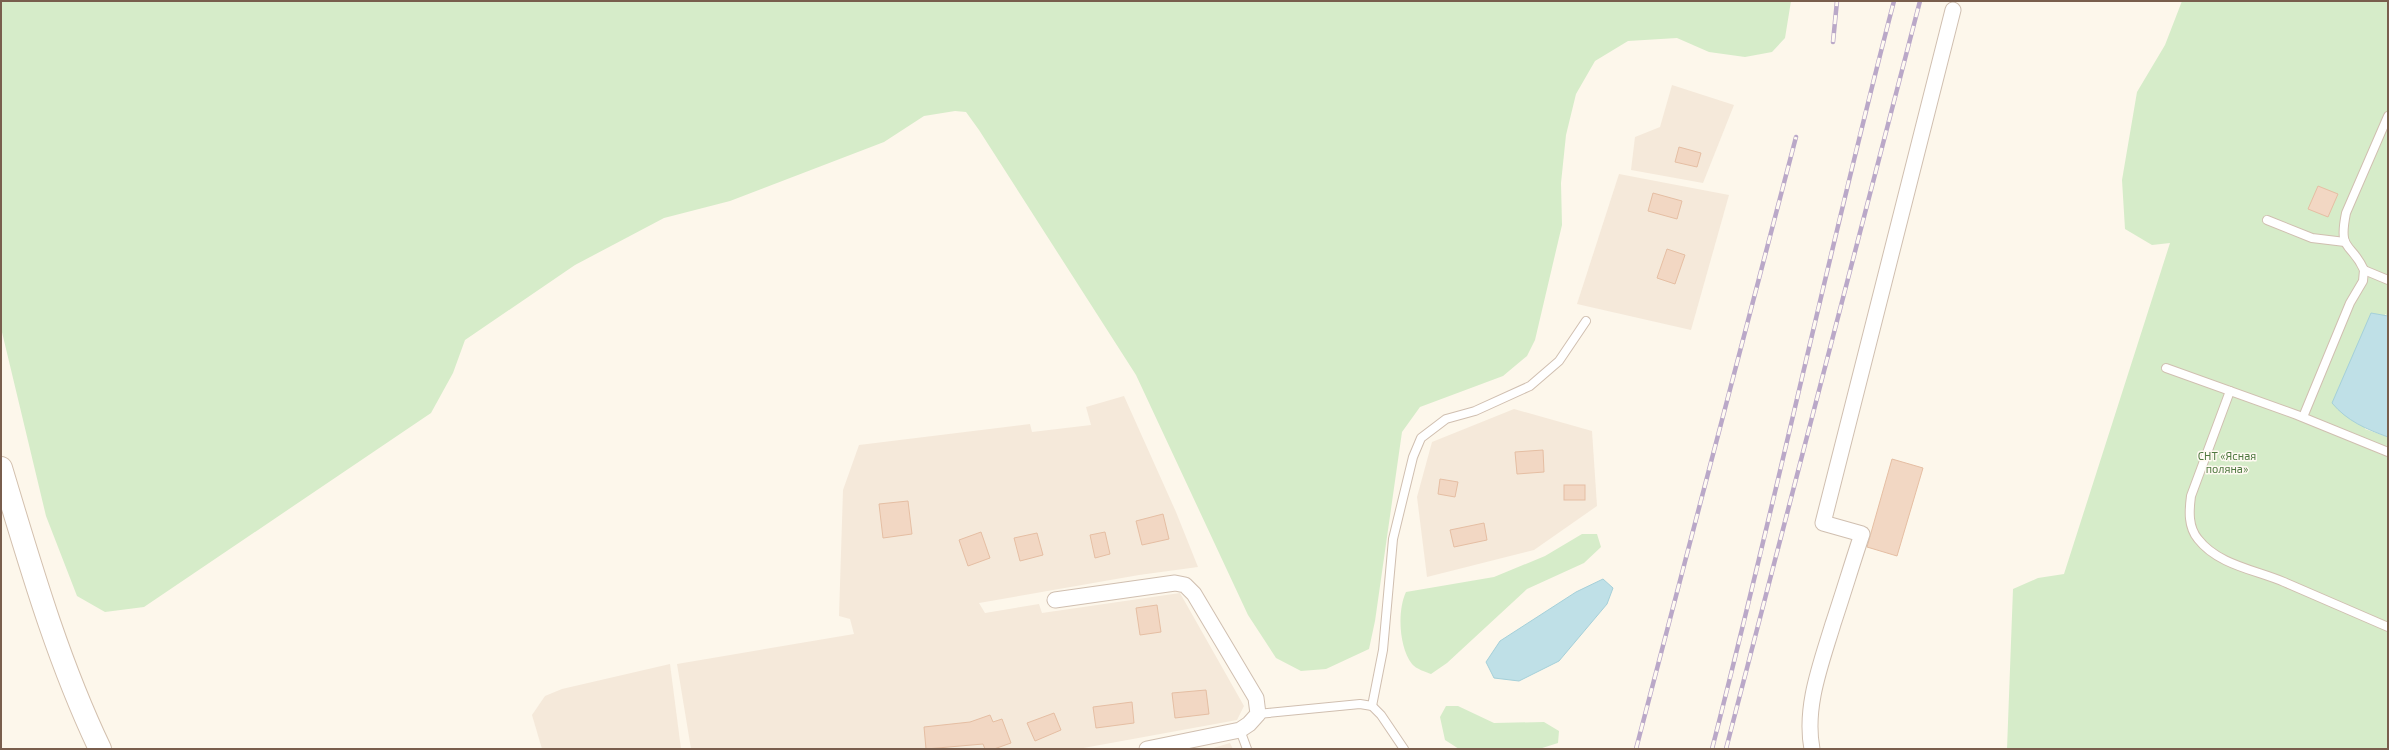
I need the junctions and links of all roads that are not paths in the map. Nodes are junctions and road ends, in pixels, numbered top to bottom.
1 (1953, 10) dead end
2 (2388, 116) edge
3 (2267, 220) dead end
4 (2345, 242) junction
5 (2364, 270) junction
6 (2388, 280) edge
7 (1586, 321) dead end
8 (2166, 368) dead end
9 (2230, 391) junction
10 (2303, 417) junction
11 (2388, 452) edge
12 (1, 468) edge
13 (1055, 600) dead end
14 (2388, 627) edge
15 (1372, 706) junction
16 (1258, 714) junction
17 (1240, 730) junction
18 (100, 749) edge
19 (1147, 749) edge
20 (1247, 749) edge
21 (1404, 749) edge
22 (1812, 749) edge

1 - 22 street
2 - 4 lane
3 - 4 lane
4 - 5 lane
5 - 6 lane
5 - 10 lane
7 - 15 lane
8 - 9 lane
9 - 10 lane
9 - 14 lane
10 - 11 lane
12 - 18 main road
13 - 16 street
15 - 16 lane
15 - 21 lane
16 - 17 street
17 - 19 street
17 - 20 lane

